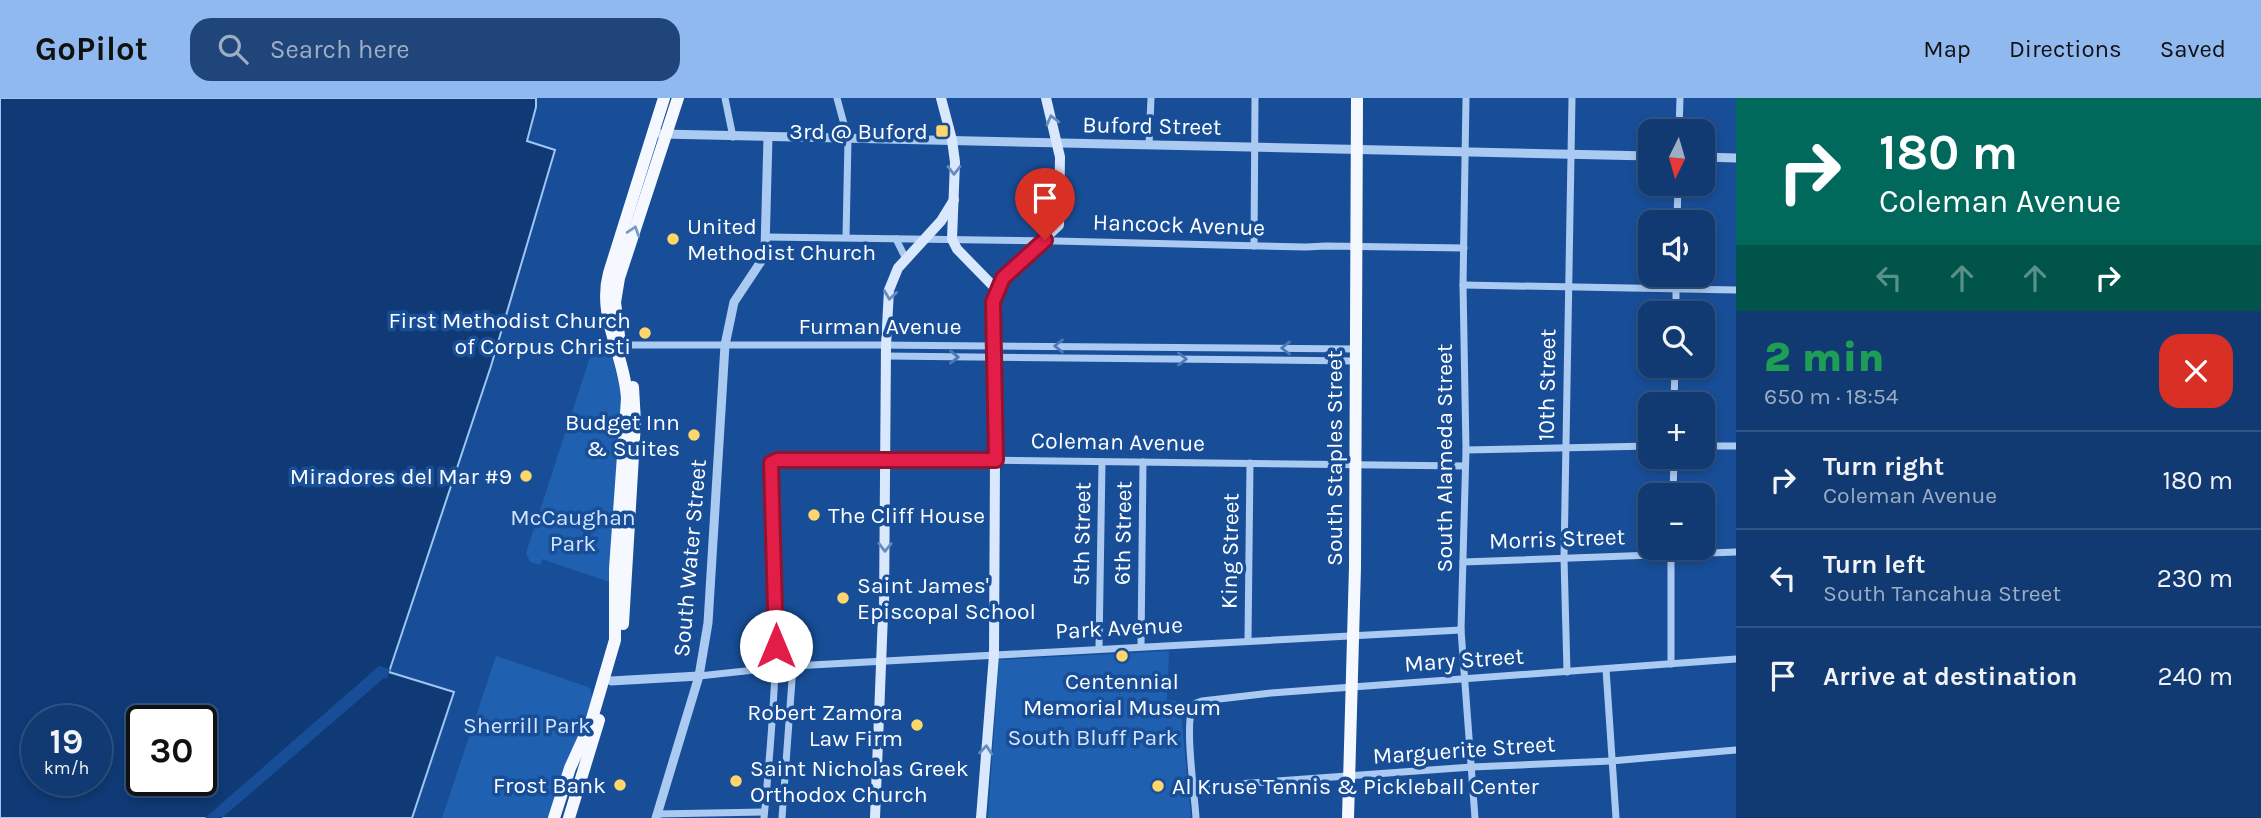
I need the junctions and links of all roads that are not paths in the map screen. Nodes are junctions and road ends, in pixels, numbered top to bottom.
1 (664, 98) edge
2 (678, 98) edge
3 (725, 98) edge
4 (836, 98) edge
5 (941, 98) edge
6 (1046, 98) edge
7 (1150, 98) edge
8 (1255, 98) edge
9 (1357, 98) edge
10 (1466, 98) edge
11 (1572, 98) edge
12 (1680, 98) edge
13 (1679, 119) edge
14 (652, 133) junction
15 (666, 135) junction
16 (733, 136) junction
17 (768, 137) junction
18 (848, 139) junction
19 (952, 141) junction
20 (1058, 143) junction
21 (1149, 145) junction
22 (1254, 147) junction
23 (1357, 149) junction
24 (1465, 152) junction
25 (1572, 154) junction
26 (1638, 156) edge
27 (1715, 157) edge
28 (1736, 158) edge
29 (954, 200) junction
30 (1059, 225) junction
31 (766, 237) junction
32 (846, 237) junction
33 (924, 238) junction
34 (896, 239) junction
35 (952, 239) junction
36 (1045, 240) junction
37 (1064, 241) junction
38 (1254, 246) junction
39 (1355, 246) junction
40 (1464, 248) junction
41 (906, 258) junction
42 (1463, 285) junction
43 (1567, 287) junction
44 (1676, 289) junction
45 (997, 290) junction
46 (1736, 290) edge
47 (1676, 301) edge
48 (618, 345) junction
49 (725, 345) junction
50 (994, 346) junction
51 (1121, 347) junction
52 (1234, 348) junction
53 (886, 351) junction
54 (1355, 355) junction
55 (994, 358) junction
56 (1120, 359) junction
57 (1234, 360) junction
58 (1638, 446) edge
59 (1715, 446) edge
60 (1736, 446) edge
61 (1566, 448) junction
62 (1466, 450) junction
63 (886, 458) junction
64 (996, 460) junction
65 (1102, 462) junction
66 (1143, 462) junction
67 (1250, 463) junction
68 (1356, 464) junction
69 (1465, 466) junction
70 (1715, 552) edge
71 (1736, 552) edge
72 (1638, 553) edge
73 (1564, 558) junction
74 (1671, 560) edge
75 (1462, 562) junction
76 (1461, 630) junction
77 (1353, 636) junction
78 (1248, 640) junction
79 (1141, 646) junction
80 (1099, 648) junction
81 (994, 655) junction
82 (1736, 659) edge
83 (883, 662) junction
84 (1671, 664) junction
85 (793, 666) junction
86 (776, 668) junction
87 (1606, 669) junction
88 (1567, 672) junction
89 (699, 676) junction
90 (1466, 679) junction
91 (608, 680) junction
92 (1353, 688) junction
93 (1736, 750) edge
94 (1611, 761) junction
95 (1472, 767) junction
96 (1349, 777) junction
97 (1194, 787) junction
98 (764, 815) edge
99 (657, 816) edge
100 (554, 818) edge
101 (569, 818) edge
102 (782, 818) edge
103 (875, 818) edge
104 (981, 818) edge
105 (1196, 818) edge
106 (1348, 818) edge
107 (1475, 818) edge
108 (1616, 818) edge

1 - 14 main road
2 - 15 main road
3 - 16 street
4 - 18 street
5 - 19 main road
20 -> 6 main road
7 - 21 street
8 - 22 street
9 - 23 main road, South Staples Street
10 - 24 street, South Alameda Street
11 - 25 street, 10th Street
12 - 13 street
14 - 15 street, Buford Street
14 - 48 main road
15 - 16 street, Buford Street
48 -> 15 main road
16 - 17 street, Buford Street
17 - 18 street, Buford Street
17 - 31 street, South Water Street
18 - 19 street, Buford Street
18 - 32 street
19 - 20 street, Buford Street
19 -> 29 main road
20 - 21 street, Buford Street
20 - 30 main road
21 - 22 street, Buford Street
22 - 23 street, Buford Street
22 - 38 street
23 - 24 street, Buford Street
23 - 39 main road, South Staples Street
24 - 25 street, Buford Street
24 - 40 street, South Alameda Street
25 - 26 street, Buford Street
25 - 43 street, 10th Street
27 - 28 street
29 - 33 main road
29 - 35 main road
30 - 36 main road
30 - 37 street
31 - 32 street, Hancock Avenue
31 - 49 street, South Water Street
32 - 34 street, Hancock Avenue
33 - 34 street, Hancock Avenue
33 - 35 street, Hancock Avenue
33 - 41 main road
34 - 41 street
35 - 36 street, Hancock Avenue
35 - 45 main road
36 - 37 street, Hancock Avenue
36 - 45 main road
37 - 38 street, Hancock Avenue
38 - 39 street, Hancock Avenue
39 - 40 street, Hancock Avenue
39 - 54 main road, South Staples Street
40 - 42 street, South Alameda Street
41 -> 53 main road
42 - 43 street
42 - 62 street, South Alameda Street
43 - 44 street
43 - 61 street, 10th Street
44 - 46 street
44 - 47 street
45 - 50 main road
48 - 49 street, Furman Avenue
48 - 91 main road
49 - 53 street, Furman Avenue
49 - 89 street, South Water Street
51 -> 50 street, Furman Avenue
50 - 53 street, Furman Avenue
50 - 55 main road
51 - 52 street, Furman Avenue
51 - 56 street
54 -> 52 street, Furman Avenue
52 - 57 street
53 -> 55 street, Furman Avenue
53 - 63 main road
54 - 57 street, Furman Avenue
54 - 68 main road, South Staples Street
55 - 56 street, Furman Avenue
55 - 64 main road
56 -> 57 street, Furman Avenue
58 - 61 street
59 - 60 street
61 - 62 street
61 - 73 street, 10th Street
62 - 69 street, South Alameda Street
63 - 64 street, Coleman Avenue
63 -> 83 main road
63 - 86 street, Coleman Avenue
64 - 65 street, Coleman Avenue
64 - 81 main road
65 - 66 street, Coleman Avenue
65 - 80 street, 5th Street
66 - 67 street, Coleman Avenue
66 - 79 street, 6th Street
67 - 68 street, Coleman Avenue
67 - 78 street, King Street
68 - 69 street, Coleman Avenue
68 - 77 main road, South Staples Street
69 - 75 street, South Alameda Street
70 - 71 street, Morris Street
72 - 73 street, Morris Street
73 - 75 street, Morris Street
73 - 88 street, 10th Street
74 - 84 street
75 - 76 street, South Alameda Street
76 - 77 street, Park Avenue
76 - 90 street, South Alameda Street
77 - 78 street, Park Avenue
77 - 92 main road, South Staples Street
78 - 79 street, Park Avenue
79 - 80 street, Park Avenue
80 - 81 street, Park Avenue
81 - 83 street, Park Avenue
104 -> 81 main road
82 - 84 street, Mary Street
83 - 85 street, Park Avenue
83 - 103 main road
84 - 87 street, Mary Street
85 - 86 street, Park Avenue
85 - 102 street
86 - 89 street, Park Avenue
86 - 98 street
87 - 88 street, Mary Street
87 - 94 street
88 - 90 street, Mary Street
89 - 91 street, Park Avenue
89 - 99 street, South Water Street
90 - 92 street, Mary Street
90 - 95 street, South Alameda Street
91 - 100 main road
91 - 101 main road
92 - 96 main road, South Staples Street
92 - 97 street, Mary Street
93 - 94 street, Marguerite Street
94 - 95 street, Marguerite Street
94 - 108 street
95 - 96 street, Marguerite Street
95 - 107 street, South Alameda Street
96 - 97 street, Marguerite Street
96 - 106 main road, South Staples Street
97 - 105 street
98 - 99 street

